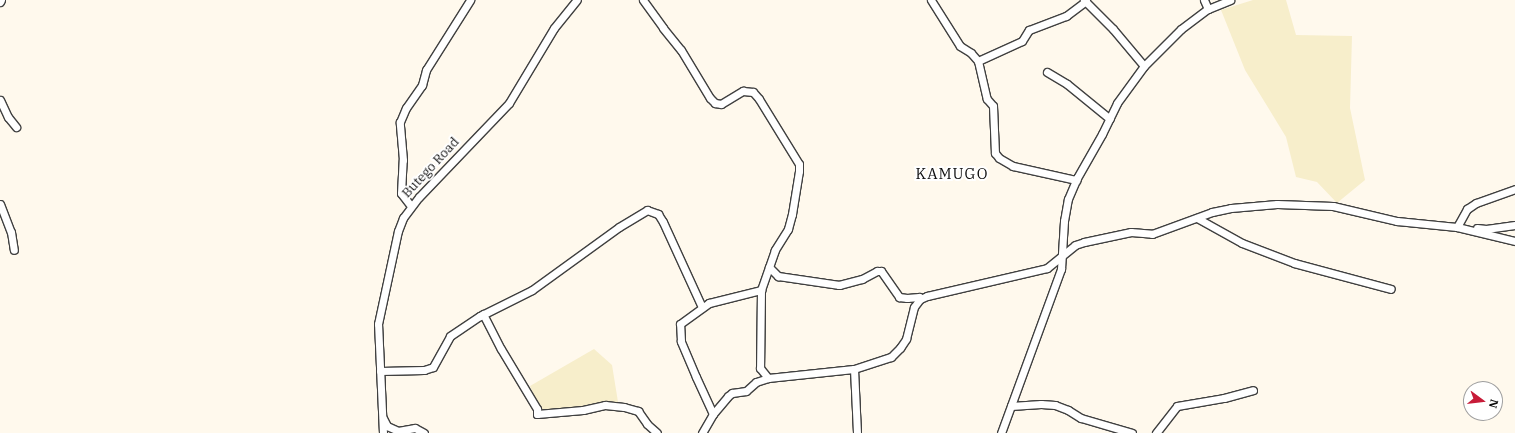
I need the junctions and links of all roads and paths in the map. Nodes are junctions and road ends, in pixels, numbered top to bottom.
1 (470, 0) edge
2 (577, 0) edge
3 (643, 0) edge
4 (931, 0) edge
5 (1204, 0) edge
6 (1230, 0) edge
7 (1085, 1) edge
8 (1208, 9) junction
9 (978, 61) junction
10 (1144, 66) junction
11 (1047, 72) dead end
12 (0, 100) edge
13 (1110, 118) junction
14 (16, 127) dead end
15 (1076, 180) junction
16 (1515, 189) edge
17 (0, 204) edge
18 (411, 206) junction
19 (1197, 218) junction
20 (1515, 225) edge
21 (1457, 227) junction
22 (1515, 241) edge
23 (14, 250) dead end
24 (1063, 253) junction
25 (769, 267) junction
26 (778, 276) junction
27 (764, 280) junction
28 (1391, 289) dead end
29 (761, 290) junction
30 (920, 298) junction
31 (702, 307) junction
32 (483, 314) junction
33 (760, 368) junction
34 (854, 369) junction
35 (380, 371) junction
36 (768, 378) junction
37 (756, 382) junction
38 (1253, 390) dead end
39 (1010, 406) junction
40 (713, 414) junction
41 (383, 417) junction
42 (383, 433) edge
43 (424, 433) edge
44 (657, 433) edge
45 (702, 433) edge
46 (857, 433) edge
47 (1001, 433) edge
48 (1132, 433) edge
49 (1156, 433) edge

1 - 18 street
2 - 18 street, Butego Road
3 - 25 street
4 - 9 street
5 - 8 street
6 - 8 street
7 - 9 street
7 - 10 street
8 - 10 street
9 - 15 street
10 - 13 street
11 - 13 street
12 - 14 street
13 - 15 street
15 - 24 street
16 - 21 street
17 - 23 street
18 - 35 street, Butego Road
19 - 21 street
19 - 24 street
19 - 28 street
20 - 21 street
21 - 22 street
24 - 30 street
24 - 39 street
25 - 26 street
25 - 27 street
26 - 27 street
26 - 30 street
27 - 29 street
29 - 31 street
29 - 33 street
30 - 34 street
31 - 32 street
31 - 40 street
32 - 35 street
32 - 44 street
33 - 36 street
33 - 37 street
34 - 36 street
34 - 46 street
35 - 41 street, Butego Road
36 - 37 street
37 - 40 street
38 - 49 street
39 - 47 street
39 - 48 street
40 - 45 street
41 - 42 street, Butego Road
41 - 43 street

